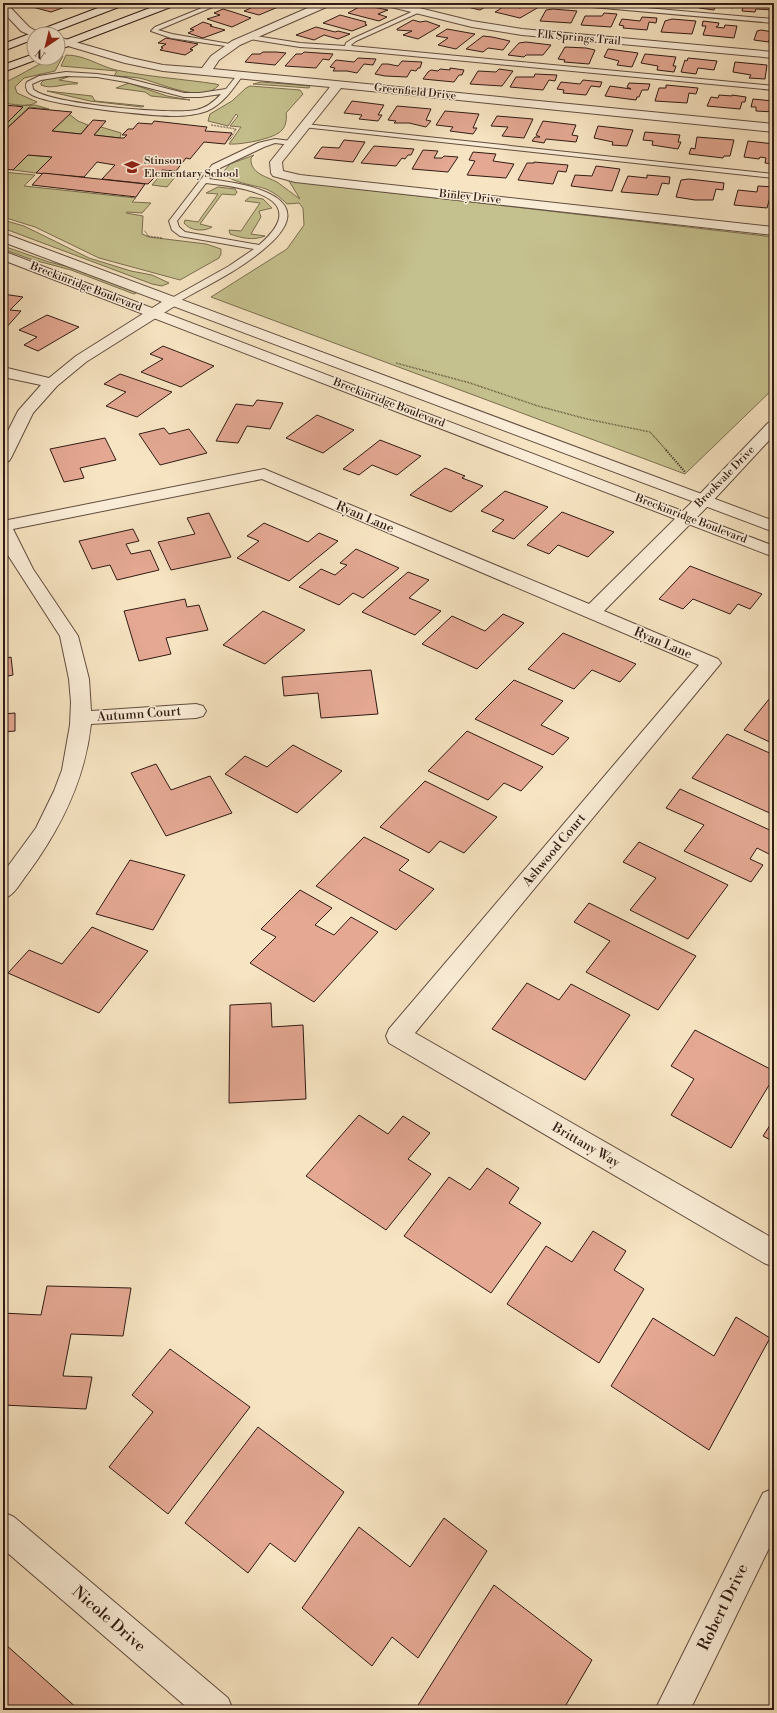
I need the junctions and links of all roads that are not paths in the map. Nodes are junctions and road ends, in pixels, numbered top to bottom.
1 (120, 3) edge
2 (172, 3) edge
3 (219, 3) edge
4 (327, 3) edge
5 (387, 3) edge
6 (569, 3) edge
7 (4, 7) edge
8 (418, 11) junction
9 (774, 21) edge
10 (58, 26) edge
11 (26, 29) edge
12 (250, 37) junction
13 (26, 38) edge
14 (66, 42) edge
15 (66, 45) edge
16 (230, 46) junction
17 (3, 48) edge
18 (349, 48) junction
19 (774, 55) edge
20 (26, 60) edge
21 (3, 69) edge
22 (205, 72) junction
23 (240, 75) junction
24 (338, 84) junction
25 (774, 88) edge
26 (227, 91) junction
27 (305, 126) junction
28 (774, 128) edge
29 (291, 143) junction
30 (774, 176) edge
31 (204, 181) junction
32 (774, 231) edge
33 (3, 237) edge
34 (260, 248) junction
35 (3, 255) edge
36 (173, 301) junction
37 (154, 313) junction
38 (3, 372) edge
39 (52, 383) junction
40 (774, 426) edge
41 (3, 458) edge
42 (703, 501) junction
43 (685, 517) junction
44 (774, 526) edge
45 (3, 527) edge
46 (774, 552) edge
47 (591, 613) junction
48 (711, 663) joint
49 (196, 711) dead end
50 (82, 718) junction
51 (3, 890) edge
52 (398, 1036) joint
53 (774, 1254) edge
54 (774, 1504) edge
55 (3, 1528) edge
56 (216, 1710) edge
57 (672, 1710) edge

1 - 10 street
2 - 14 street
3 - 16 lane
4 - 12 street
5 - 8 street, Elk Springs Trail
6 - 9 lane
7 - 11 street
8 - 18 lane
8 - 19 street, Elk Springs Trail
12 - 16 street
12 - 18 lane
13 - 17 street
15 - 22 street, Greenfield Drive
16 - 22 street
18 - 25 lane
20 - 21 street
22 - 23 street, Greenfield Drive
23 - 24 street, Greenfield Drive
23 - 26 lane
24 - 27 street, Binley Drive
24 - 28 street, Greenfield Drive
26 - 26 lane
27 - 29 street, Binley Drive
27 - 30 lane
29 - 31 lane
29 - 32 street, Binley Drive
31 - 34 lane
31 - 34 lane
33 - 36 street, Breckinridge Boulevard
34 - 36 lane
35 - 37 street, Breckinridge Boulevard
36 - 37 street
36 - 42 street, Breckinridge Boulevard
37 - 39 street
37 - 43 street, Breckinridge Boulevard
38 - 39 street
39 - 41 street
40 - 42 street, Brookvale Drive
42 - 43 street, Brookvale Drive
42 - 44 street, Breckinridge Boulevard
43 - 46 street, Breckinridge Boulevard
43 - 47 street, Brookvale Drive
45 - 47 street, Ryan Lane
45 - 50 street
47 - 48 street, Ryan Lane
48 - 52 street, Ashwood Court
49 - 50 street, Autumn Court
50 - 51 street
52 - 53 street, Brittany Way
54 - 57 street, Robert Drive
55 - 56 street, Nicole Drive

